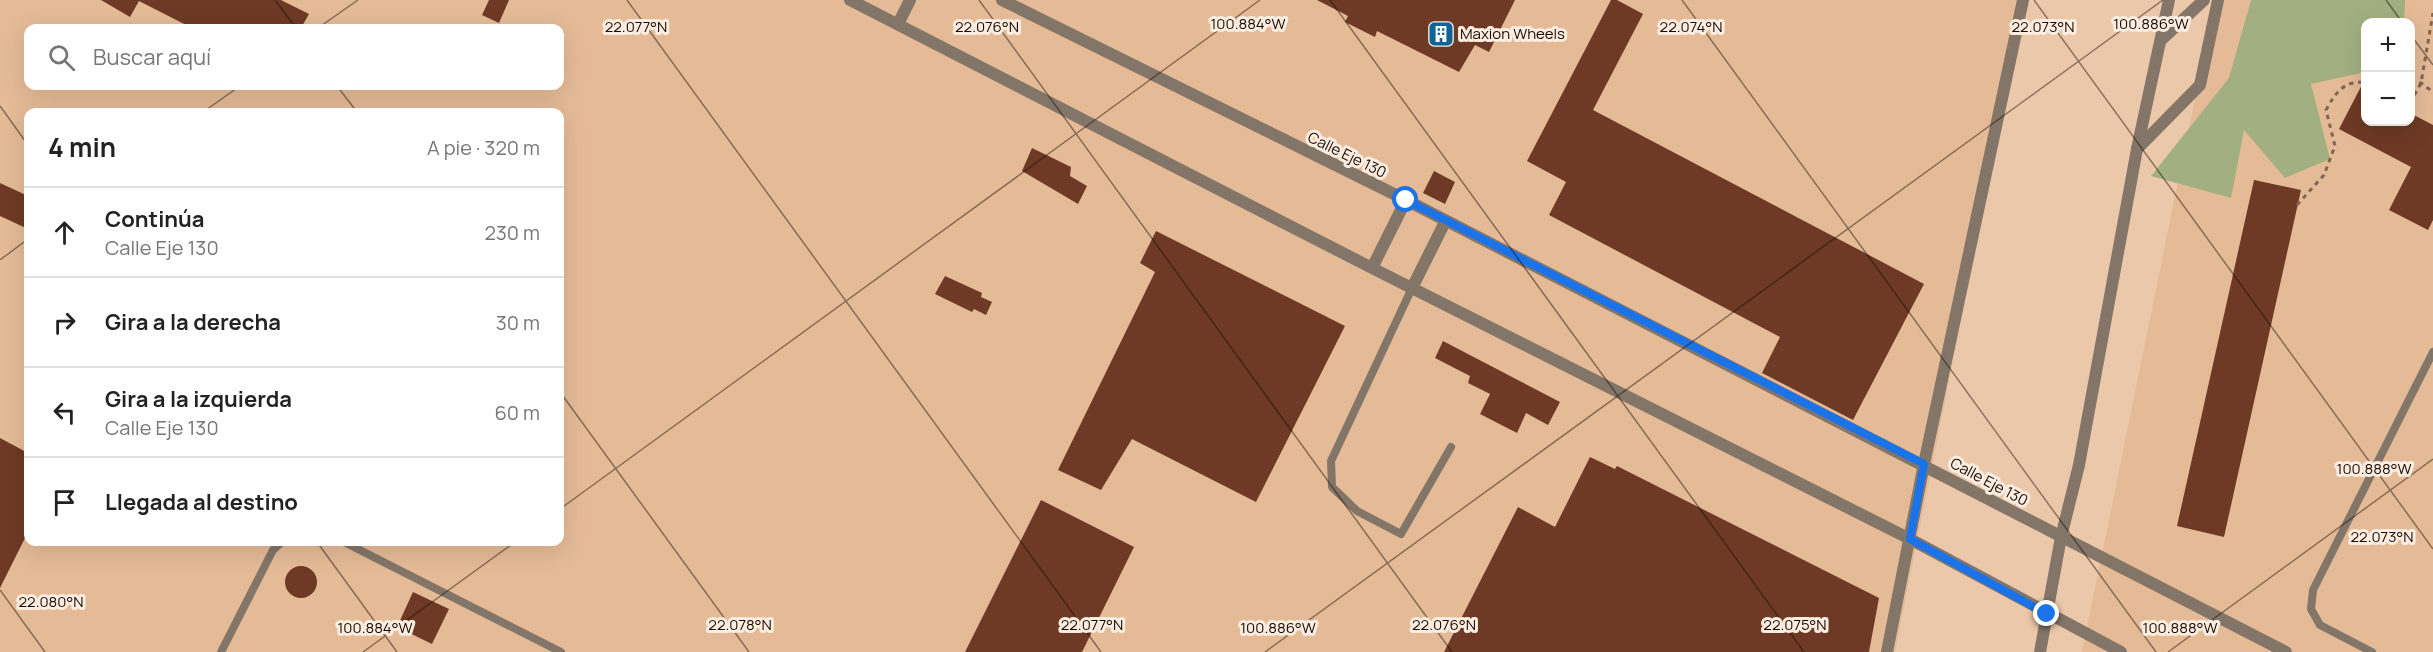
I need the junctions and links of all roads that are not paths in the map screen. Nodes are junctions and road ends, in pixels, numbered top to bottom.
1 (850, 0) edge
2 (910, 0) edge
3 (1002, 0) edge
4 (2023, 0) edge
5 (2169, 0) edge
6 (2204, 0) edge
7 (2218, 0) edge
8 (898, 24) junction
9 (2161, 40) junction
10 (2137, 149) junction
11 (1406, 200) junction
12 (1445, 222) junction
13 (1372, 268) junction
14 (1412, 288) junction
15 (2433, 352) edge
16 (1450, 447) dead end
17 (1924, 464) junction
18 (2061, 537) junction
19 (1910, 539) junction
20 (278, 546) edge
21 (353, 546) edge
22 (2047, 614) junction
23 (220, 652) edge
24 (561, 652) edge
25 (1887, 652) edge
26 (2040, 652) edge
27 (2121, 652) edge
28 (2286, 652) edge
29 (2372, 652) edge

1 - 8 street
2 - 8 street
3 - 11 street, Calle Eje 130
4 - 17 street
5 - 9 street
6 - 9 street
7 - 10 street
8 - 13 street
9 - 10 street
10 - 18 street
11 - 12 street, Calle Eje 130
11 - 13 street
12 - 14 street
12 - 17 street, Calle Eje 130
13 - 14 street
14 - 16 lane
14 - 19 street
15 - 29 lane
17 - 18 street, Calle Eje 130
17 - 19 street
18 - 22 street
18 - 28 street, Calle Eje 130
19 - 22 street
19 - 25 street
20 - 23 lane
21 - 24 lane
22 - 26 street
22 - 27 street

